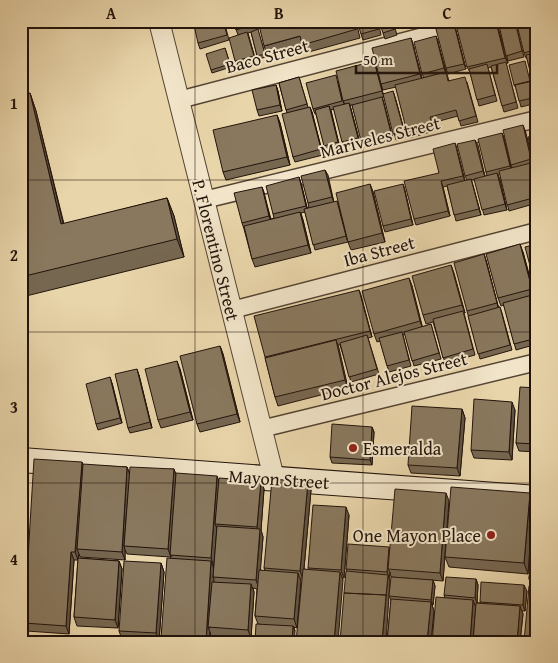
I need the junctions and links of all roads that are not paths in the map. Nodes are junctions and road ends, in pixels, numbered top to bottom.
1 (159, 21) edge
2 (480, 21) edge
3 (179, 100) junction
4 (537, 119) edge
5 (204, 200) junction
6 (537, 231) edge
7 (232, 310) junction
8 (537, 362) edge
9 (261, 429) junction
10 (21, 460) edge
11 (274, 478) junction
12 (537, 498) edge

1 - 3 street, P. Florentino Street
2 - 3 street, Baco Street
3 - 5 street, P. Florentino Street
4 - 5 street, Mariveles Street
5 - 7 street, P. Florentino Street
6 - 7 street, Iba Street
7 - 9 street, P. Florentino Street
8 - 9 street, Doctor Alejos Street
9 - 11 street, P. Florentino Street
10 - 11 main road, Mayon Street
11 - 12 main road, Mayon Street

